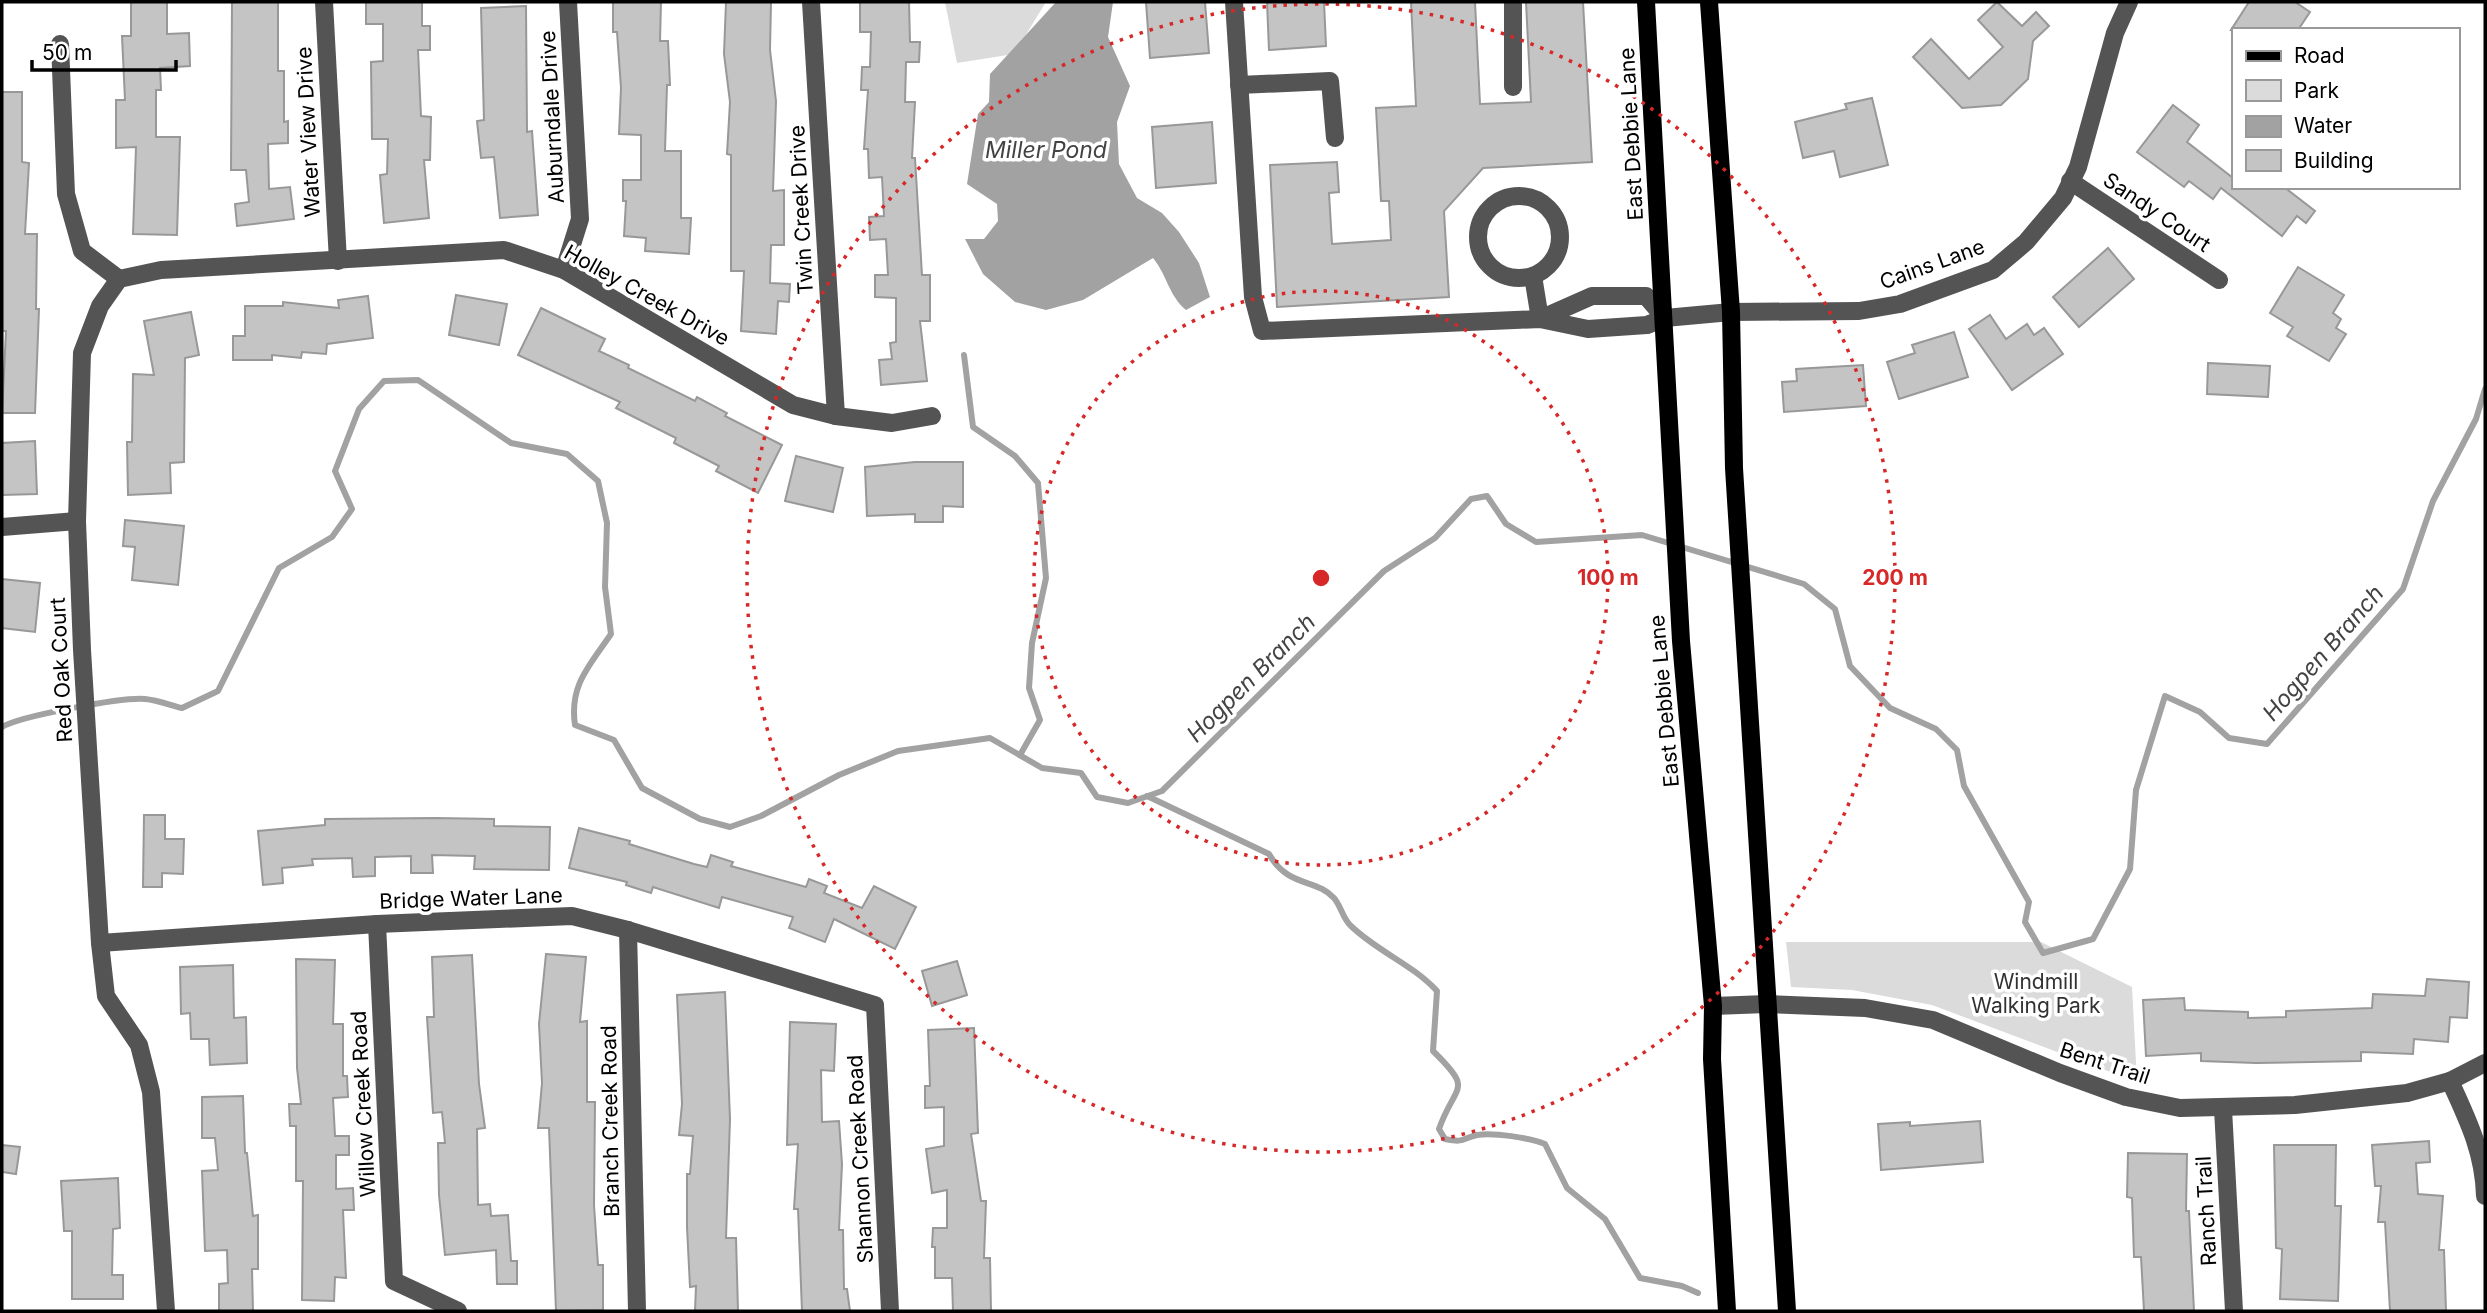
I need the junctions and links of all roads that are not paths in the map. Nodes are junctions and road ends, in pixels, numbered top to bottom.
1 (324, 2) edge
2 (568, 2) edge
3 (811, 2) edge
4 (1234, 2) edge
5 (1513, 2) edge
6 (1646, 2) edge
7 (1709, 2) edge
8 (2129, 2) edge
9 (60, 44) dead end
10 (1239, 85) junction
11 (1513, 87) dead end
12 (1335, 138) dead end
13 (2070, 181) junction
14 (338, 261) junction
15 (564, 270) junction
16 (1533, 276) junction
17 (120, 279) junction
18 (2219, 280) dead end
19 (1731, 312) junction
20 (1665, 318) junction
21 (1540, 319) junction
22 (836, 416) junction
23 (932, 416) dead end
24 (77, 522) junction
25 (2, 527) edge
26 (377, 924) junction
27 (628, 930) junction
28 (100, 943) junction
29 (1768, 1004) junction
30 (875, 1005) joint
31 (1713, 1006) junction
32 (2485, 1063) edge
33 (2450, 1081) junction
34 (2224, 1109) junction
35 (2485, 1196) edge
36 (166, 1311) edge
37 (458, 1311) edge
38 (637, 1311) edge
39 (890, 1311) edge
40 (1727, 1311) edge
41 (1787, 1311) edge
42 (2234, 1311) edge

1 - 14 street, Water View Drive
2 - 15 street, Auburndale Drive
3 - 22 street, Twin Creek Drive
4 - 10 street
5 - 11 street
6 - 20 main road, East Debbie Lane
7 - 19 main road
8 - 13 street, Cains Lane
9 - 17 street
10 - 12 street
10 - 21 street
13 - 18 street, Sandy Court
13 - 19 street, Cains Lane
14 - 15 street, Holley Creek Drive
14 - 17 street, Holley Creek Drive
15 - 22 street, Holley Creek Drive
16 - 16 street
16 - 21 street
17 - 24 street, Red Oak Court
19 - 20 street, Cains Lane
19 - 29 main road
20 - 21 street, Cains Lane
20 - 21 street
20 - 31 main road, East Debbie Lane
22 - 23 street, Holley Creek Drive
24 - 25 street
24 - 28 street, Red Oak Court
26 - 27 street, Bridge Water Lane
26 - 28 street, Bridge Water Lane
26 - 37 street, Willow Creek Road
27 - 30 street, Bridge Water Lane
27 - 38 street, Branch Creek Road
28 - 36 street, Red Oak Court
29 - 31 street, Bent Trail
29 - 34 street, Bent Trail
29 - 41 main road
30 - 39 street, Shannon Creek Road
31 - 40 main road, East Debbie Lane
32 - 33 street, Bent Trail
33 - 34 street, Bent Trail
33 - 35 street
34 - 42 street, Ranch Trail

